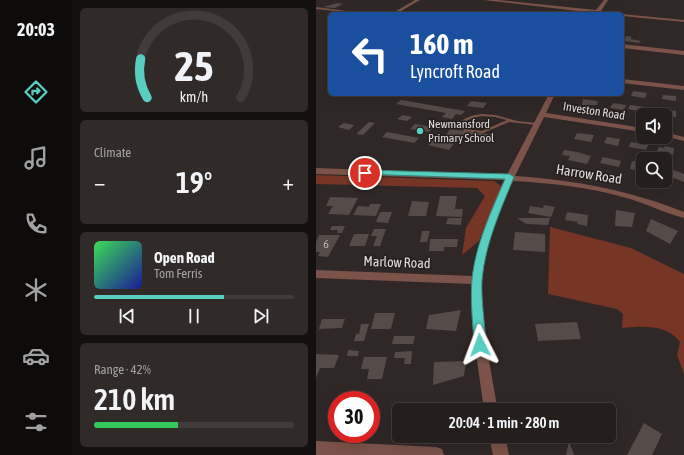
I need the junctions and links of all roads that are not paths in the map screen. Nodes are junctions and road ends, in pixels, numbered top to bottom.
1 (418, 0) edge
2 (486, 0) edge
3 (606, 0) edge
4 (316, 8) edge
5 (347, 12) edge
6 (397, 12) edge
7 (588, 12) edge
8 (598, 12) edge
9 (624, 14) edge
10 (684, 21) edge
11 (624, 46) edge
12 (684, 53) edge
13 (624, 81) edge
14 (684, 88) edge
15 (551, 96) edge
16 (540, 119) junction
17 (515, 121) junction
18 (636, 129) edge
19 (672, 136) edge
20 (684, 139) edge
21 (316, 171) edge
22 (510, 177) junction
23 (684, 215) edge
24 (316, 274) edge
25 (477, 280) junction
26 (490, 403) edge
27 (498, 443) edge
28 (316, 449) edge
29 (436, 455) edge
30 (501, 455) edge

1 - 6 street
2 - 7 street
3 - 8 street
4 - 5 street
9 - 10 street
11 - 12 street
13 - 14 street
15 - 16 street
16 - 17 lane
16 - 18 street, Investon Road
16 - 22 street
17 - 17 lane
19 - 20 street
21 - 22 street, Harrow Road
22 - 23 street, Harrow Road
22 - 25 street
24 - 25 street, Marlow Road
25 - 26 street
27 - 30 street
28 - 29 street

